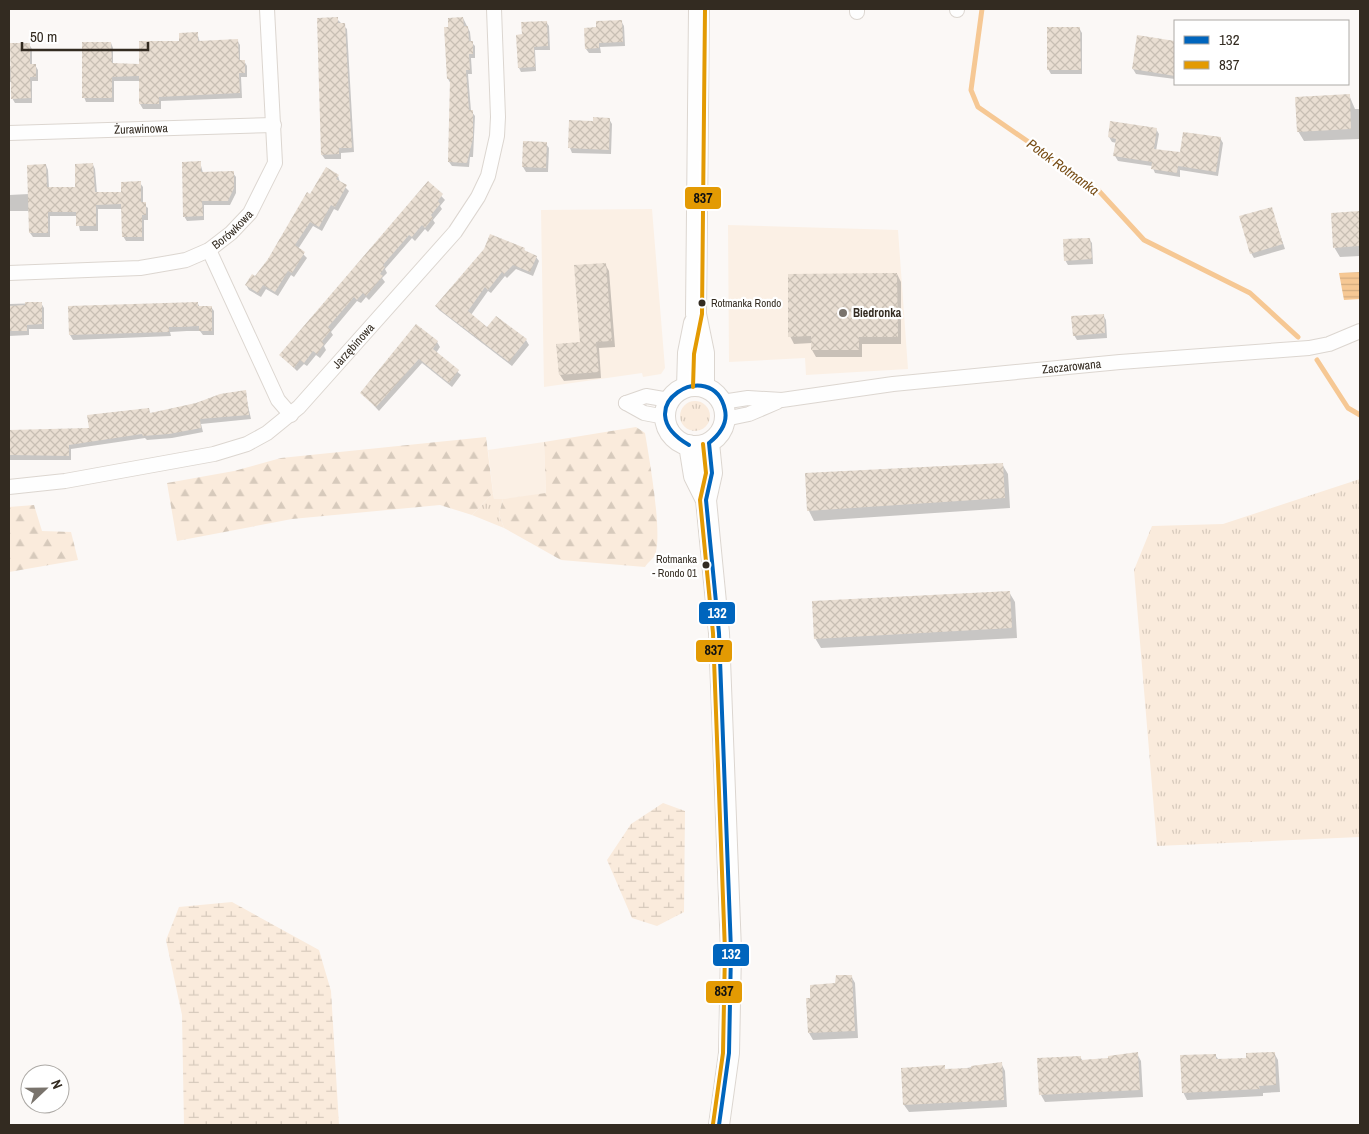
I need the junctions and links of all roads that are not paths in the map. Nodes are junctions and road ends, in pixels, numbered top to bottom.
1 (267, 9) edge
2 (494, 9) edge
3 (699, 9) edge
4 (274, 125) junction
5 (9, 133) edge
6 (209, 250) junction
7 (9, 273) edge
8 (1360, 331) edge
9 (695, 386) junction
10 (724, 411) junction
11 (291, 415) junction
12 (709, 443) junction
13 (689, 445) junction
14 (9, 487) edge
15 (706, 500) junction
16 (719, 1125) edge

1 - 4 street, Borówkowa
2 - 11 street, Jarzębinowa
3 - 9 main road
4 - 5 street, Żurawinowa
4 - 6 street, Borówkowa
6 - 7 street, Borówkowa
6 - 11 street
8 - 10 street, Zaczarowana
9 - 10 main road
9 - 13 main road
10 - 12 main road
11 - 14 street, Jarzębinowa
12 - 13 main road
12 - 15 main road
13 - 15 main road
15 - 16 main road

